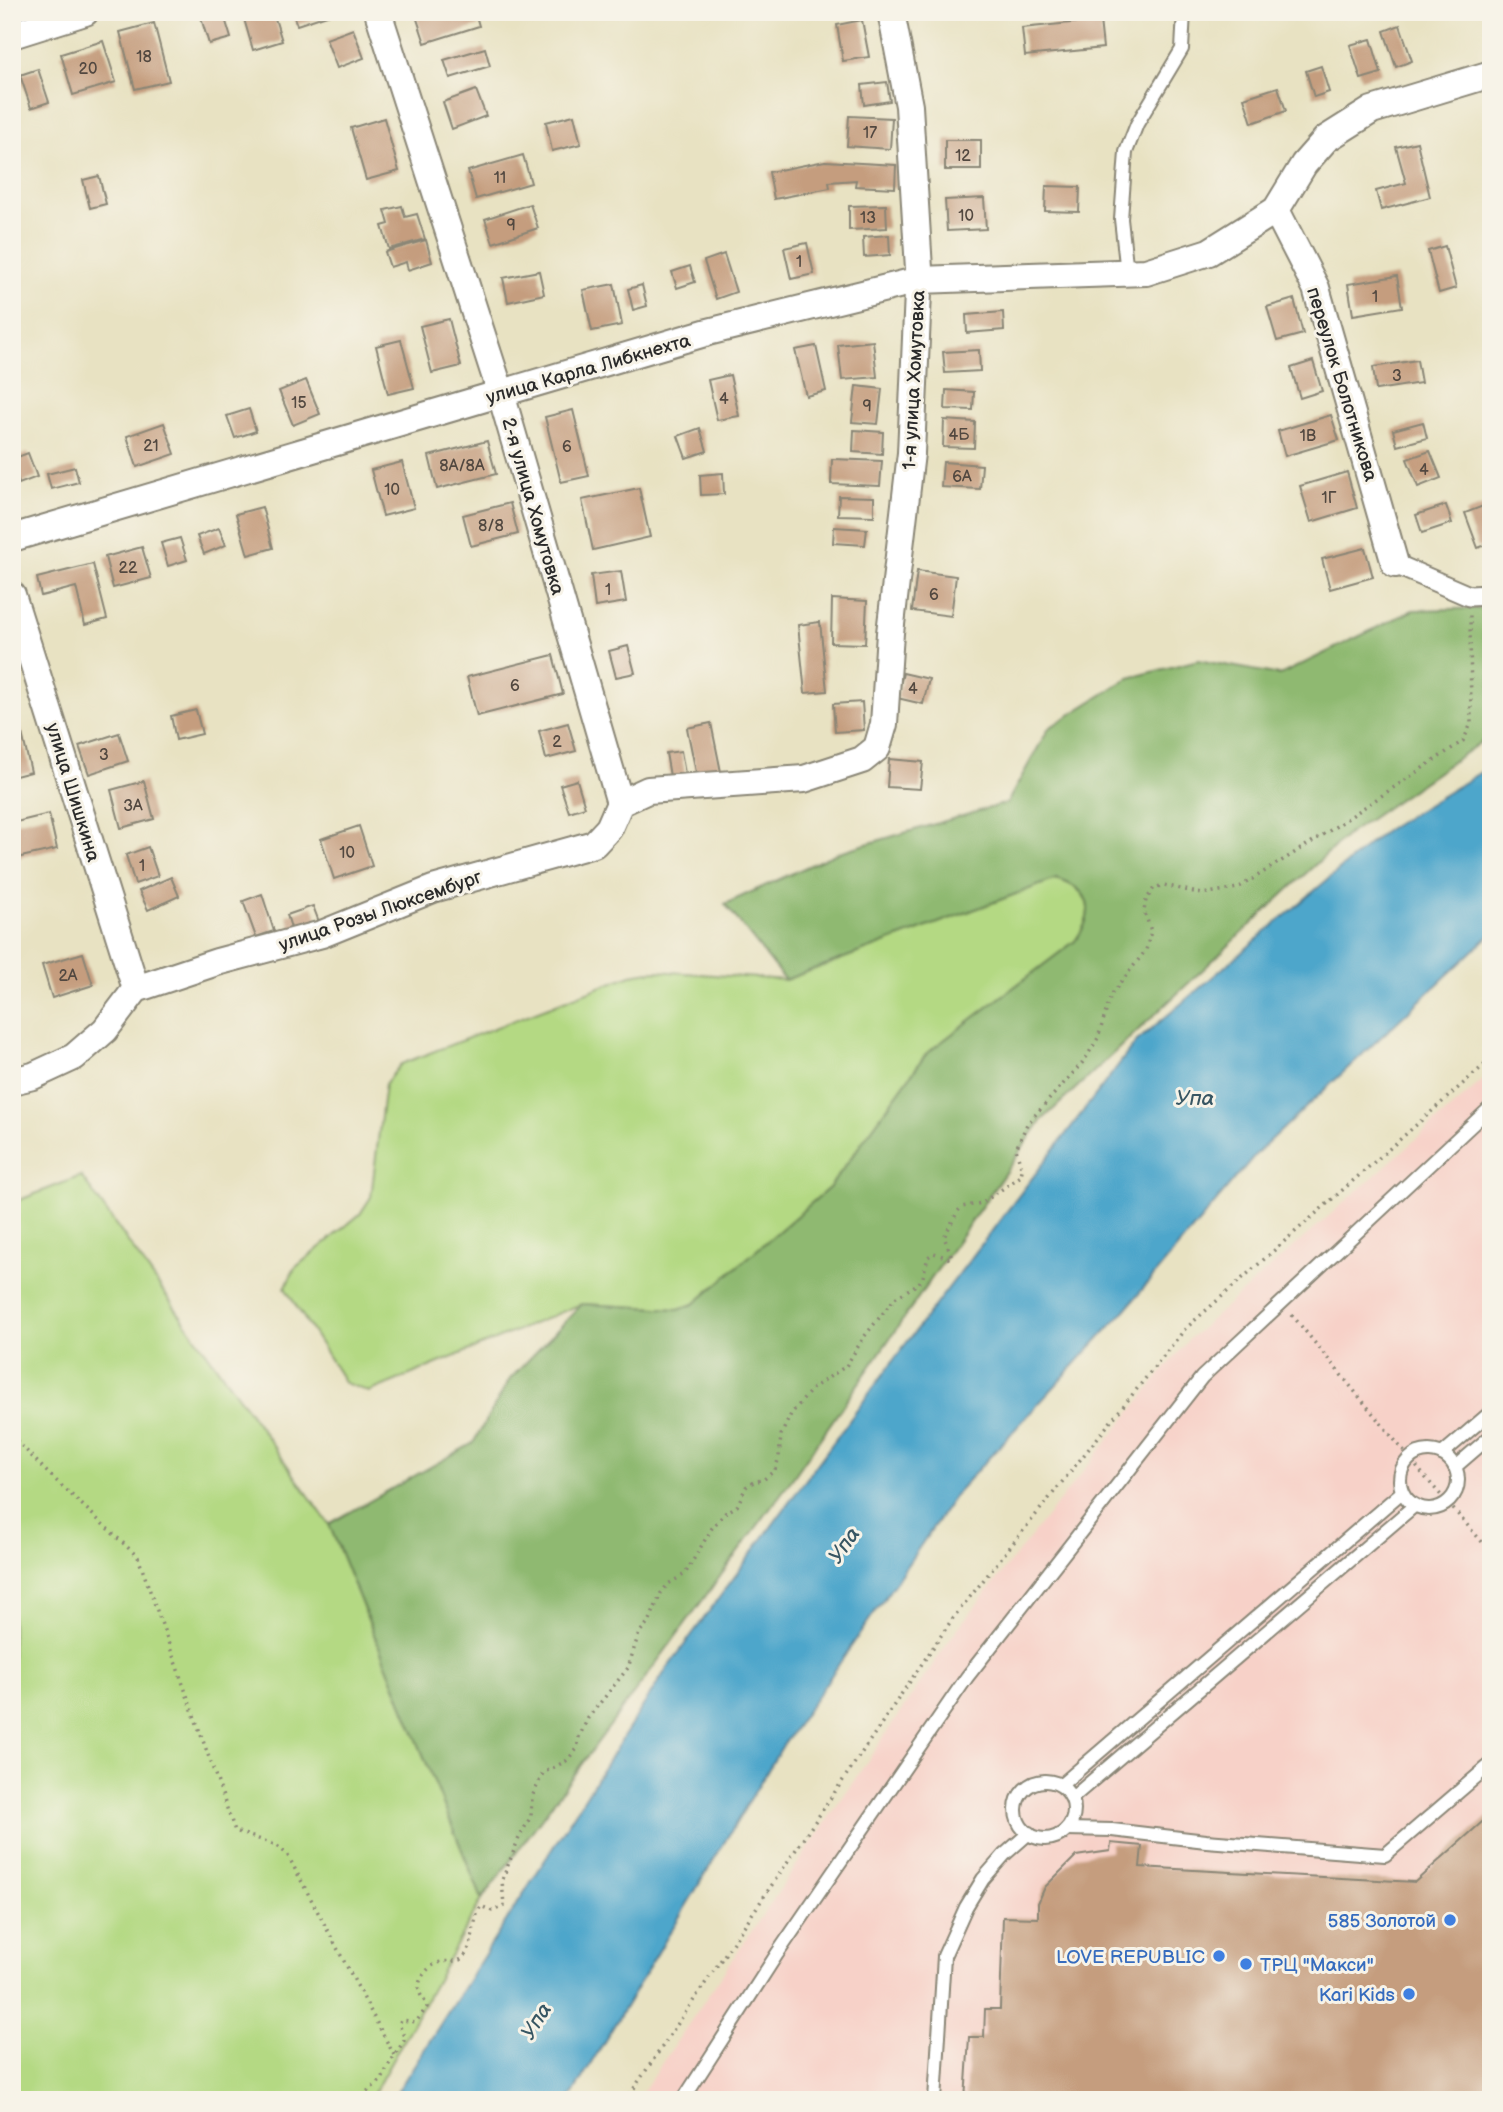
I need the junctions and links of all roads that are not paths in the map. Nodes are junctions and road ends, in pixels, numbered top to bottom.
1 (85, 12) edge
2 (378, 12) edge
3 (891, 12) edge
4 (1184, 12) edge
5 (12, 35) edge
6 (1491, 74) edge
7 (1276, 210) junction
8 (1127, 273) junction
9 (919, 280) junction
10 (501, 394) junction
11 (12, 538) edge
12 (1395, 564) joint
13 (12, 595) edge
14 (1491, 595) edge
15 (620, 803) junction
16 (136, 989) junction
17 (12, 1081) edge
18 (1491, 1107) edge
19 (1491, 1412) edge
20 (1491, 1436) edge
21 (1442, 1454) junction
22 (1455, 1467) junction
23 (1402, 1492) junction
24 (1414, 1506) junction
25 (1491, 1764) edge
26 (1061, 1785) junction
27 (1072, 1798) junction
28 (1067, 1829) junction
29 (1029, 1833) junction
30 (683, 2100) edge
31 (935, 2100) edge

1 - 5 street
2 - 10 street, 2-я улица Хомутовка
3 - 9 street, 1-я улица Хомутовка
4 - 8 lane
6 - 7 street
7 - 8 street, улица Карла Либкнехта
7 - 12 street, переулок Болотникова
8 - 9 street, улица Карла Либкнехта
9 - 10 street, улица Карла Либкнехта
9 - 15 street, 1-я улица Хомутовка
10 - 11 street, улица Карла Либкнехта
10 - 15 street, 2-я улица Хомутовка
12 - 14 street
13 - 16 street, улица Шишкина
15 - 16 street, улица Розы Люксембург
16 - 17 street
18 - 30 lane
19 - 21 lane
20 - 22 lane
21 - 22 lane
21 - 23 lane
22 - 24 lane
23 - 24 lane
23 - 26 lane
24 - 27 lane
25 - 28 lane
26 - 27 lane
26 - 29 lane
27 - 28 lane
28 - 29 lane
29 - 31 lane

